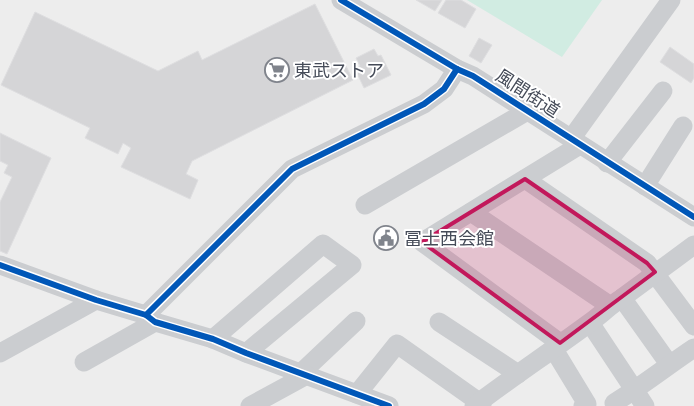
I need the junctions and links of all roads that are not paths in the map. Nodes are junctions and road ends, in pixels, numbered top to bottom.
1 (342, 0) edge
2 (671, 0) edge
3 (457, 69) junction
4 (663, 91) dead end
5 (529, 110) junction
6 (683, 126) dead end
7 (576, 142) junction
8 (607, 163) junction
9 (525, 179) junction
10 (645, 186) junction
11 (365, 205) dead end
12 (471, 212) junction
13 (694, 217) edge
14 (694, 246) edge
15 (0, 265) edge
16 (655, 272) junction
17 (96, 300) junction
18 (615, 302) junction
19 (150, 319) junction
20 (356, 321) dead end
21 (439, 322) dead end
22 (590, 323) junction
23 (694, 326) edge
24 (213, 339) junction
25 (557, 346) junction
26 (694, 348) edge
27 (0, 353) edge
28 (246, 353) junction
29 (84, 362) dead end
30 (669, 364) junction
31 (304, 374) junction
32 (518, 374) junction
33 (635, 390) junction
34 (357, 394) junction
35 (614, 403) dead end
36 (478, 404) edge
37 (250, 406) edge
38 (389, 406) edge
39 (583, 406) edge
40 (645, 406) edge

1 - 3 street, 風間街道
2 - 7 street
3 - 5 street, 風間街道
3 - 19 street
4 - 8 street
5 - 7 street, 風間街道
5 - 11 street
6 - 10 street
7 - 8 street, 風間街道
7 - 9 street
8 - 10 street, 風間街道
9 - 12 street
9 - 16 street
10 - 13 street, 風間街道
12 - 18 street
12 - 25 street
14 - 16 street
15 - 17 street
16 - 18 street
16 - 23 street
17 - 19 street
17 - 27 street
18 - 22 street
18 - 30 street
19 - 24 street
19 - 29 street
20 - 31 street
21 - 32 street
22 - 25 street
22 - 33 street
24 - 28 street
24 - 28 street
25 - 32 street
25 - 39 street
26 - 30 street
28 - 31 street
30 - 33 street
31 - 34 street
31 - 37 street
32 - 36 street
33 - 35 street
33 - 40 street
34 - 36 street
34 - 38 street

